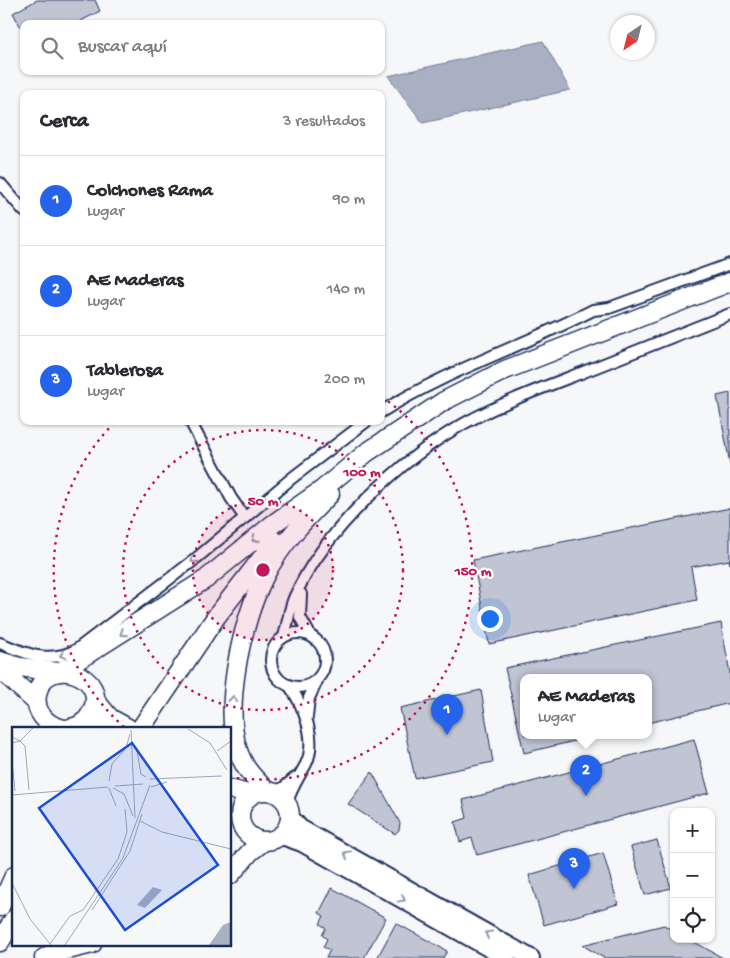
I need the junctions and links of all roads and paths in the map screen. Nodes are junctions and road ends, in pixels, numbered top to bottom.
1 (0, 183) edge
2 (20, 206) edge
3 (730, 264) edge
4 (730, 282) edge
5 (730, 314) edge
6 (385, 410) edge
7 (192, 425) edge
8 (361, 425) edge
9 (366, 453) junction
10 (323, 489) junction
11 (245, 518) junction
12 (304, 577) junction
13 (310, 635) junction
14 (284, 636) junction
15 (0, 643) edge
16 (0, 661) edge
17 (0, 669) edge
18 (59, 671) junction
19 (318, 679) junction
20 (288, 686) junction
21 (95, 700) junction
22 (36, 703) junction
23 (306, 720) junction
24 (65, 727) edge
25 (126, 727) edge
26 (141, 727) edge
27 (299, 774) junction
28 (231, 789) edge
29 (273, 800) junction
30 (235, 809) edge
31 (282, 836) junction
32 (264, 841) junction
33 (231, 874) edge
34 (12, 881) edge
35 (0, 908) edge
36 (12, 922) edge
37 (0, 942) edge
38 (84, 946) edge
39 (44, 958) edge
40 (506, 958) edge
41 (530, 958) edge

1 - 2 street
3 - 6 street
4 - 9 highway
5 - 12 street
7 - 11 street
8 - 11 street
9 - 10 highway
29 -> 9 highway
10 -> 18 highway
10 - 26 highway
11 -> 15 street
12 - 13 street
12 - 14 street
13 - 14 street
13 - 19 street
14 - 20 street
16 - 18 highway
17 - 22 highway
18 - 21 highway
18 - 22 highway
19 - 20 street
19 - 23 street
20 - 23 street
21 - 24 highway
21 - 25 highway
22 - 24 highway
23 - 27 street
27 - 29 street
27 - 29 street
28 - 29 highway
29 - 30 highway
29 - 31 highway
41 -> 29 main road
30 - 32 highway
31 - 32 highway
31 -> 40 main road
32 - 33 highway
34 - 35 highway
36 - 37 highway
38 - 39 highway

